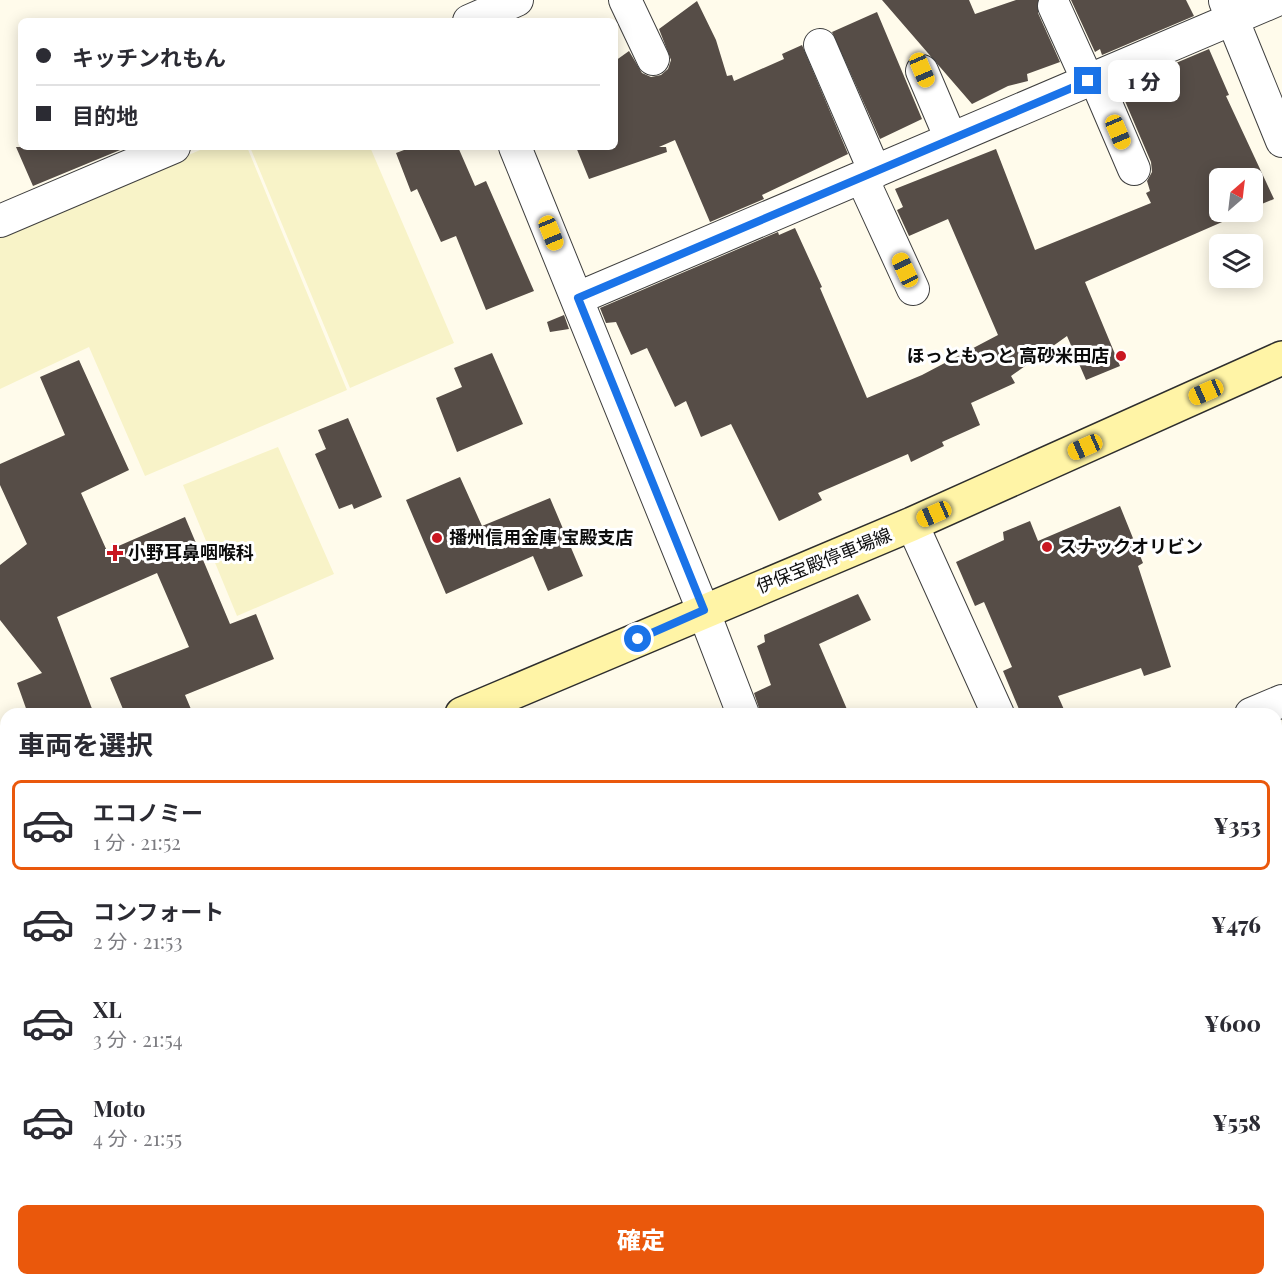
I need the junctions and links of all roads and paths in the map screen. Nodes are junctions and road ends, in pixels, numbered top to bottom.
1 (454, 0) edge
2 (517, 0) edge
3 (625, 0) edge
4 (1277, 0) edge
5 (1054, 6) dead end
6 (1228, 10) edge
7 (462, 18) edge
8 (476, 18) edge
9 (820, 45) dead end
10 (653, 59) dead end
11 (922, 70) dead end
12 (1091, 79) junction
13 (951, 139) junction
14 (1282, 141) edge
15 (167, 150) edge
16 (516, 150) edge
17 (1134, 169) dead end
18 (868, 175) junction
19 (0, 221) edge
20 (913, 289) dead end
21 (578, 298) junction
22 (1282, 358) edge
23 (912, 524) junction
24 (704, 610) junction
25 (1282, 701) edge
26 (476, 708) edge
27 (741, 708) edge
28 (995, 708) edge
29 (1265, 708) edge

1 - 7 street
2 - 8 street
3 - 10 street
4 - 6 street
5 - 12 street
6 - 12 street
6 - 14 street
9 - 18 street
11 - 13 street
12 - 13 street
12 - 17 street
13 - 18 street
15 - 19 street
16 - 21 street
18 - 20 street
18 - 21 street
21 - 24 street
22 - 23 main road, 伊保宝殿停車場線
23 - 24 main road, 伊保宝殿停車場線
23 - 28 street
24 - 26 main road, 伊保宝殿停車場線
24 - 27 street
25 - 29 street

